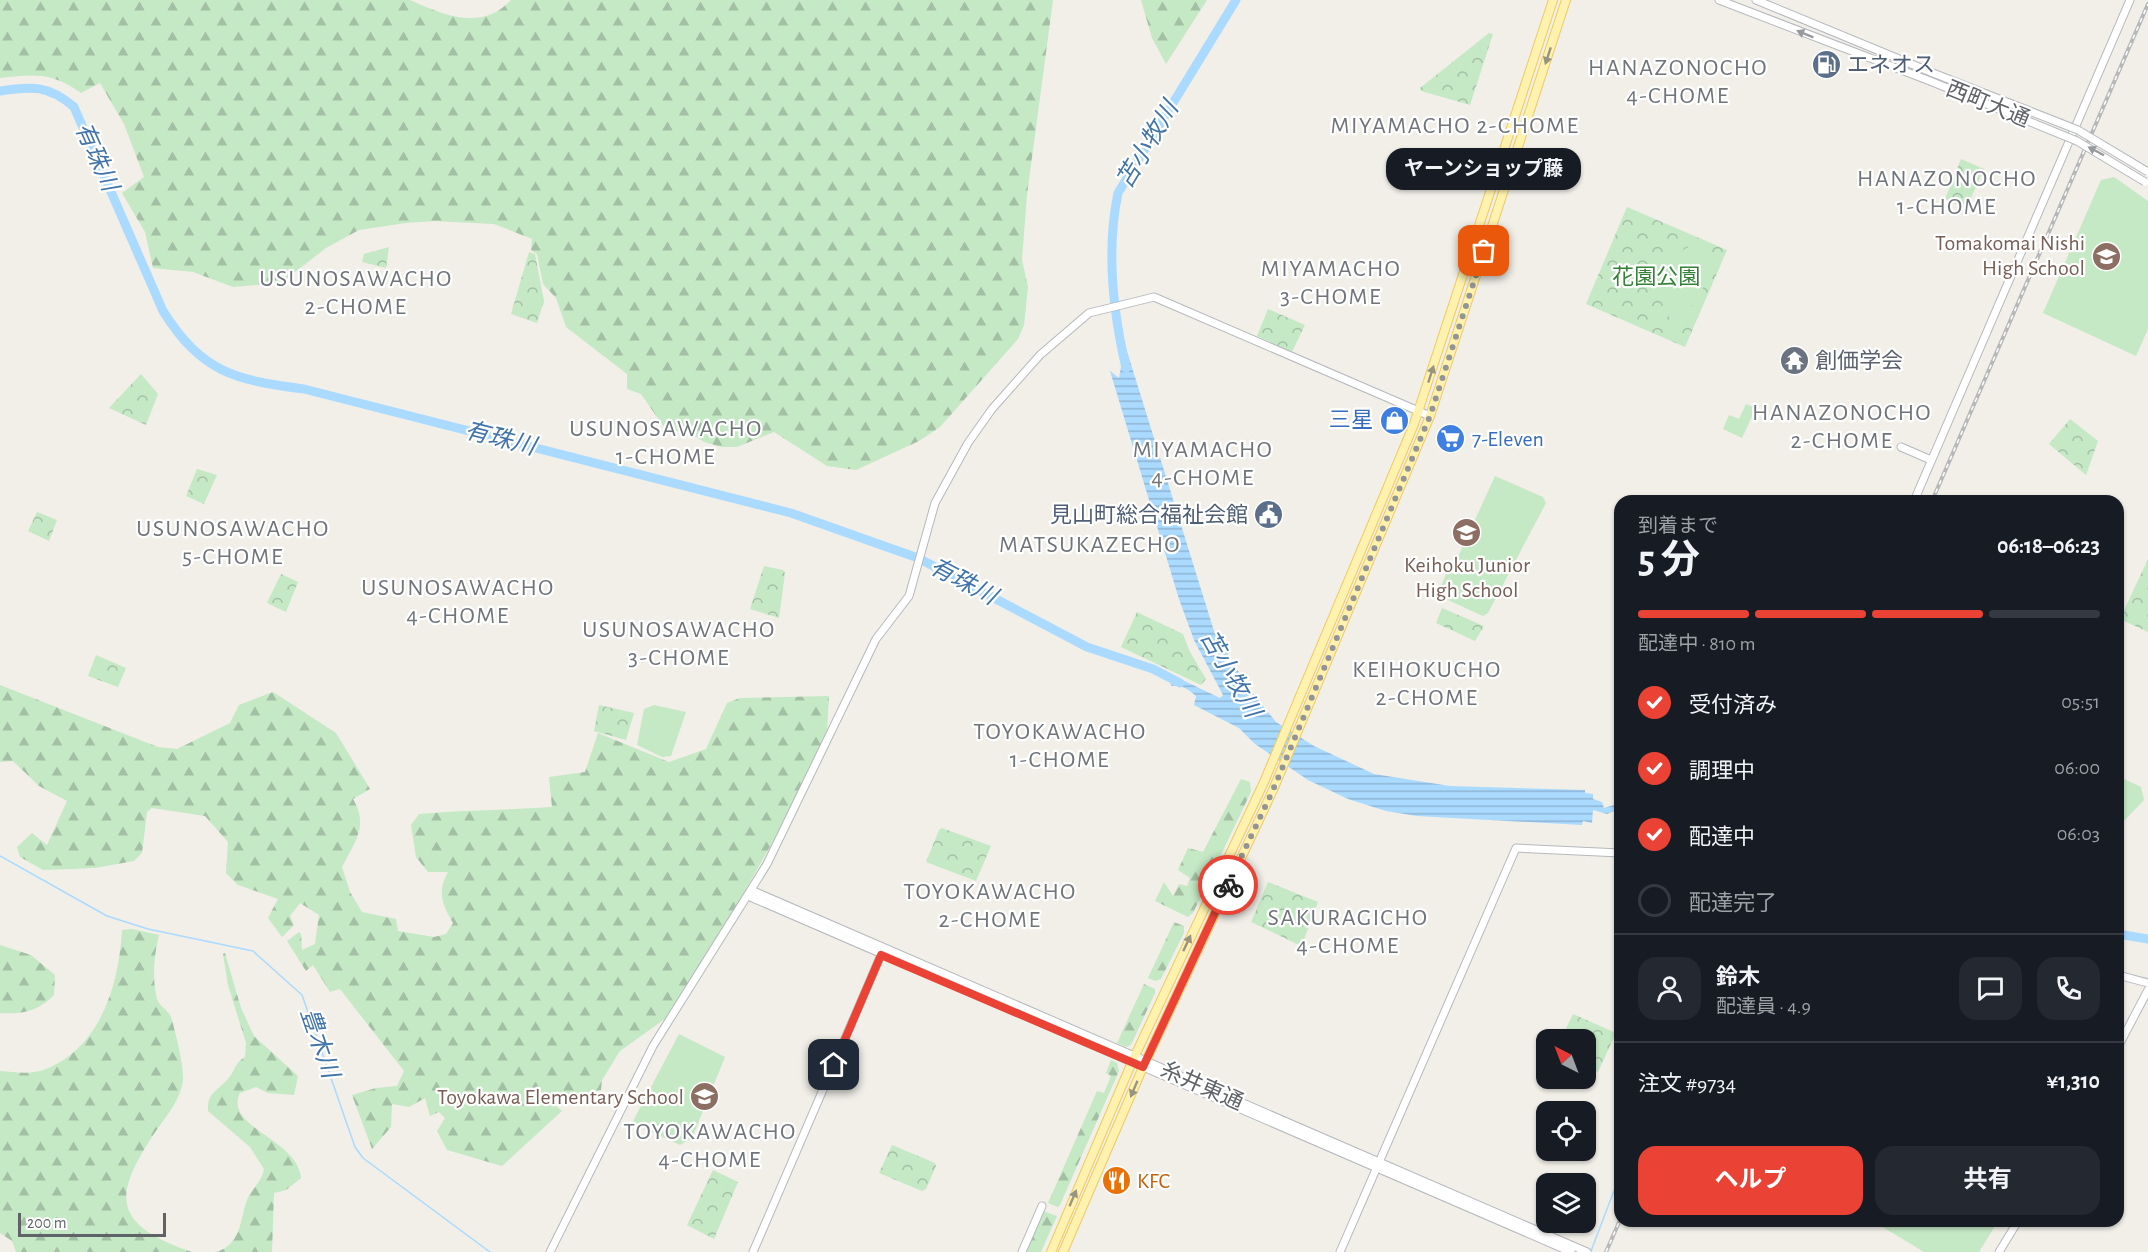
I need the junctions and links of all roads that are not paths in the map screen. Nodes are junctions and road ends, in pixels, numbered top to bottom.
1 (1553, 0) edge
2 (1566, 0) edge
3 (1719, 0) edge
4 (1756, 0) edge
5 (2130, 0) edge
6 (2148, 172) edge
7 (2147, 183) edge
8 (1419, 412) junction
9 (1430, 416) junction
10 (1901, 447) dead end
11 (1931, 460) junction
12 (1916, 495) edge
13 (1614, 853) edge
14 (750, 893) junction
15 (881, 955) junction
16 (2124, 977) edge
17 (2148, 983) edge
18 (2148, 990) edge
19 (2124, 1036) edge
20 (1133, 1059) junction
21 (1144, 1064) junction
22 (1377, 1165) junction
23 (1042, 1206) dead end
24 (1518, 1226) junction
25 (2015, 1227) edge
26 (550, 1252) edge
27 (753, 1252) edge
28 (1022, 1252) edge
29 (1051, 1252) edge
30 (1063, 1252) edge
31 (1340, 1252) edge
32 (1570, 1252) edge
33 (1587, 1252) edge
34 (1999, 1252) edge

8 -> 1 main road
2 -> 9 main road
7 -> 3 street, 西町大通, bridge
4 - 6 street, 西町大通, bridge
5 - 11 street
8 - 9 street
8 - 14 street
20 -> 8 main road
9 - 21 main road
10 - 11 street
11 - 12 street
13 - 22 street
14 - 15 street, 糸井東通
14 - 20 street, 糸井東通
14 - 26 street
15 - 20 street, 糸井東通
15 - 27 street
16 - 17 street
18 - 19 street
20 - 21 street, 糸井東通
29 -> 20 main road
21 - 22 street, 糸井東通
21 -> 30 main road
22 - 24 street, 糸井東通
22 - 31 street
23 - 28 street
24 - 32 street, 糸井東通
24 - 33 street, 糸井東通
25 - 34 street

